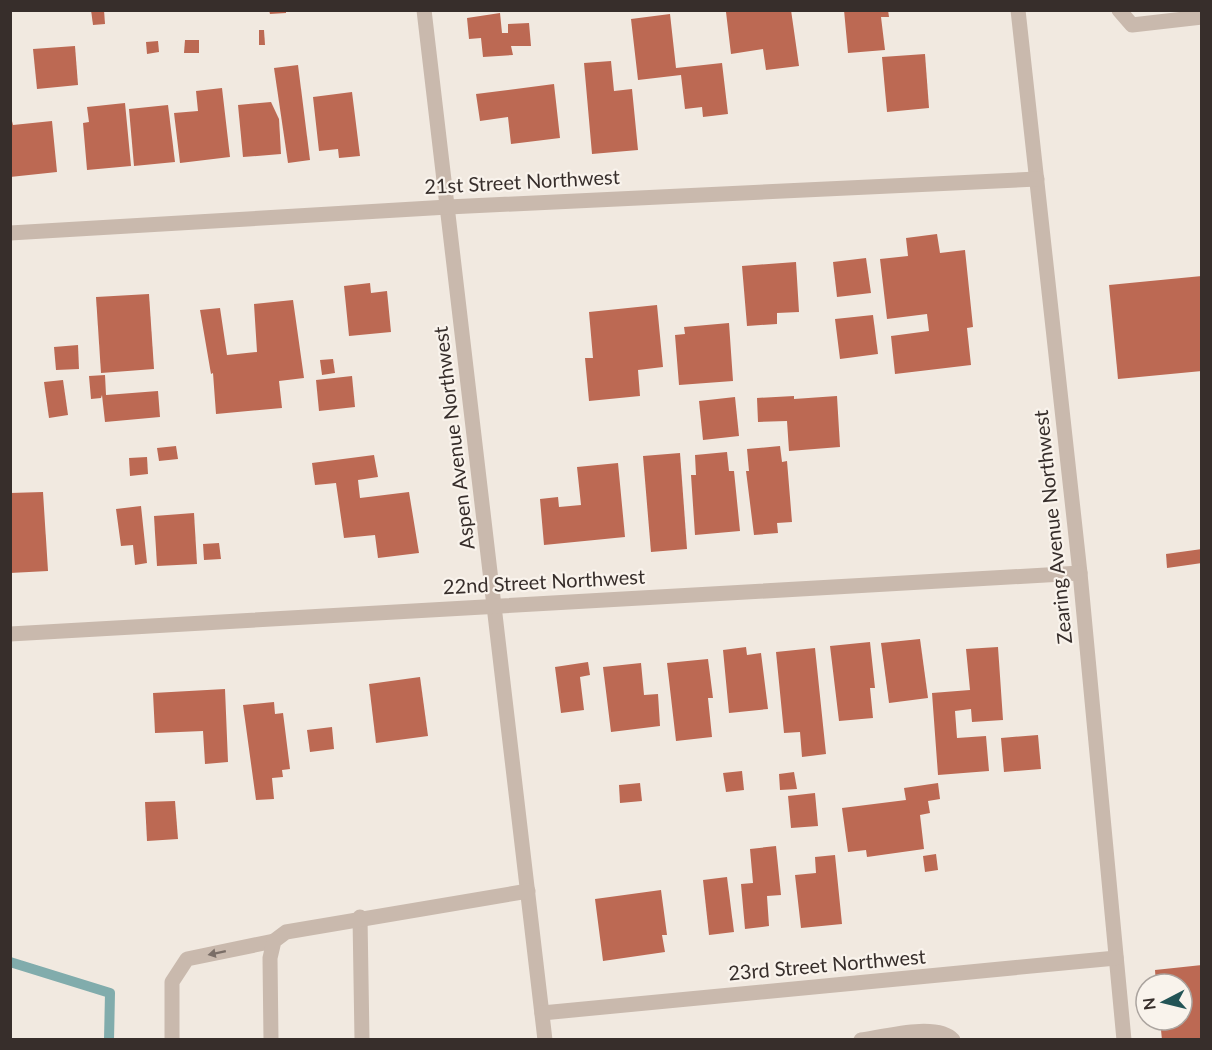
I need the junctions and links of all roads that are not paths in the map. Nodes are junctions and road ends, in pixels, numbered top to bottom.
1 (424, 10) edge
2 (1018, 10) edge
3 (1119, 10) edge
4 (1202, 17) edge
5 (1037, 179) junction
6 (448, 207) junction
7 (10, 233) edge
8 (1080, 573) junction
9 (495, 606) junction
10 (10, 634) edge
11 (528, 891) junction
12 (360, 917) junction
13 (274, 941) junction
14 (1116, 958) junction
15 (542, 1013) junction
16 (885, 1038) edge
17 (172, 1040) edge
18 (271, 1040) edge
19 (362, 1040) edge
20 (545, 1040) edge
21 (861, 1040) edge
22 (952, 1040) edge
23 (1124, 1040) edge

1 - 6 street, Aspen Avenue Northwest
2 - 5 street, Zearing Avenue Northwest
3 - 4 street
5 - 6 street, 21st Street Northwest
5 - 8 street, Zearing Avenue Northwest
6 - 7 street, 21st Street Northwest
6 - 9 street, Aspen Avenue Northwest
8 - 9 street, 22nd Street Northwest
8 - 14 street, Zearing Avenue Northwest
9 - 10 street, 22nd Street Northwest
9 - 11 street, Aspen Avenue Northwest
11 - 12 street
11 - 15 street, Aspen Avenue Northwest
12 - 13 street
12 - 19 street
13 -> 17 street
13 - 18 street
14 - 15 street, 23rd Street Northwest
14 - 23 street, Zearing Avenue Northwest
15 - 20 street, Aspen Avenue Northwest
16 - 21 street
16 - 22 street

